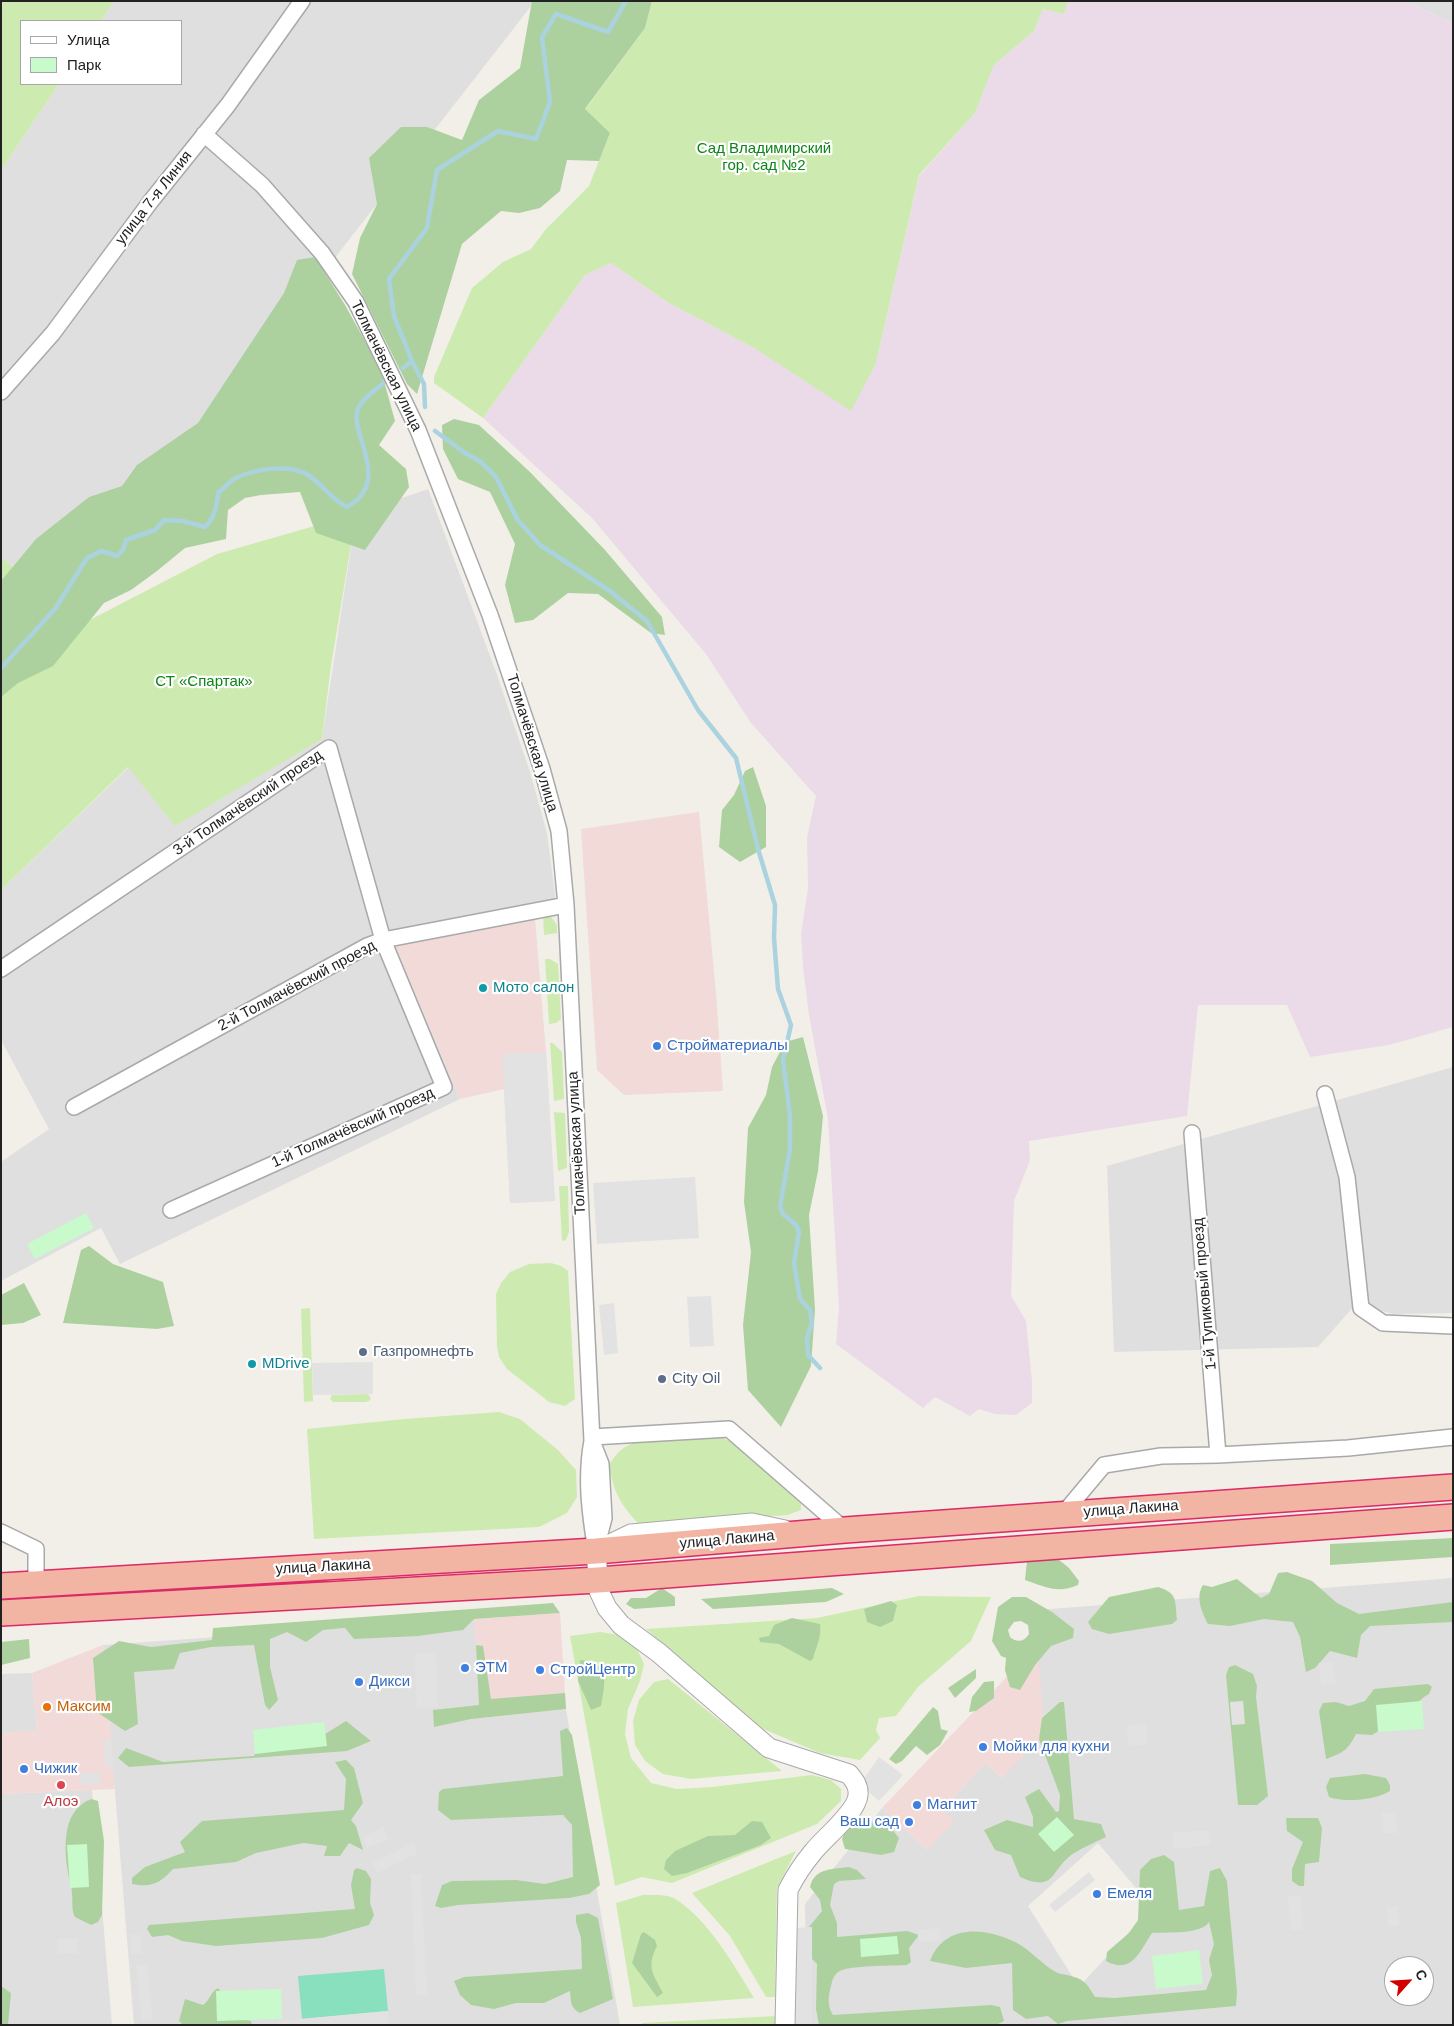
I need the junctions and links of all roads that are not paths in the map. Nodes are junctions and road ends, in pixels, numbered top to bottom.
1 (302, 1) edge
2 (204, 134) junction
3 (1, 392) edge
4 (566, 905) junction
5 (384, 940) junction
6 (1, 969) edge
7 (1325, 1094) dead end
8 (74, 1107) dead end
9 (1192, 1133) dead end
10 (171, 1210) dead end
11 (1453, 1326) edge
12 (1453, 1437) edge
13 (592, 1439) junction
14 (1218, 1455) junction
15 (1453, 1487) edge
16 (1063, 1514) junction
17 (1453, 1517) edge
18 (845, 1530) junction
19 (1, 1532) edge
20 (596, 1551) junction
21 (598, 1580) junction
22 (36, 1584) junction
23 (1, 1586) edge
24 (1, 1613) edge
25 (785, 2025) edge

1 - 2 street, улица 7-я Линия
2 - 3 street, улица 7-я Линия
2 - 4 street, Толмачёвская улица
4 - 5 street, 2-й Толмачёвский проезд
4 - 13 street, Толмачёвская улица
5 - 6 street, 3-й Толмачёвский проезд
5 - 8 street, 2-й Толмачёвский проезд
5 - 10 street, 1-й Толмачёвский проезд
7 - 11 street
9 - 14 street, 1-й Тупиковый проезд
12 - 14 street
13 - 18 street
13 - 20 street, Толмачёвская улица
14 - 16 street
15 - 16 highway, улица Лакина
16 - 18 highway, улица Лакина
17 - 21 highway, улица Лакина
18 - 20 highway, улица Лакина
19 - 22 street
20 - 21 street
20 - 22 highway, улица Лакина
21 - 24 highway, улица Лакина
21 - 25 street
22 - 23 highway, улица Лакина

